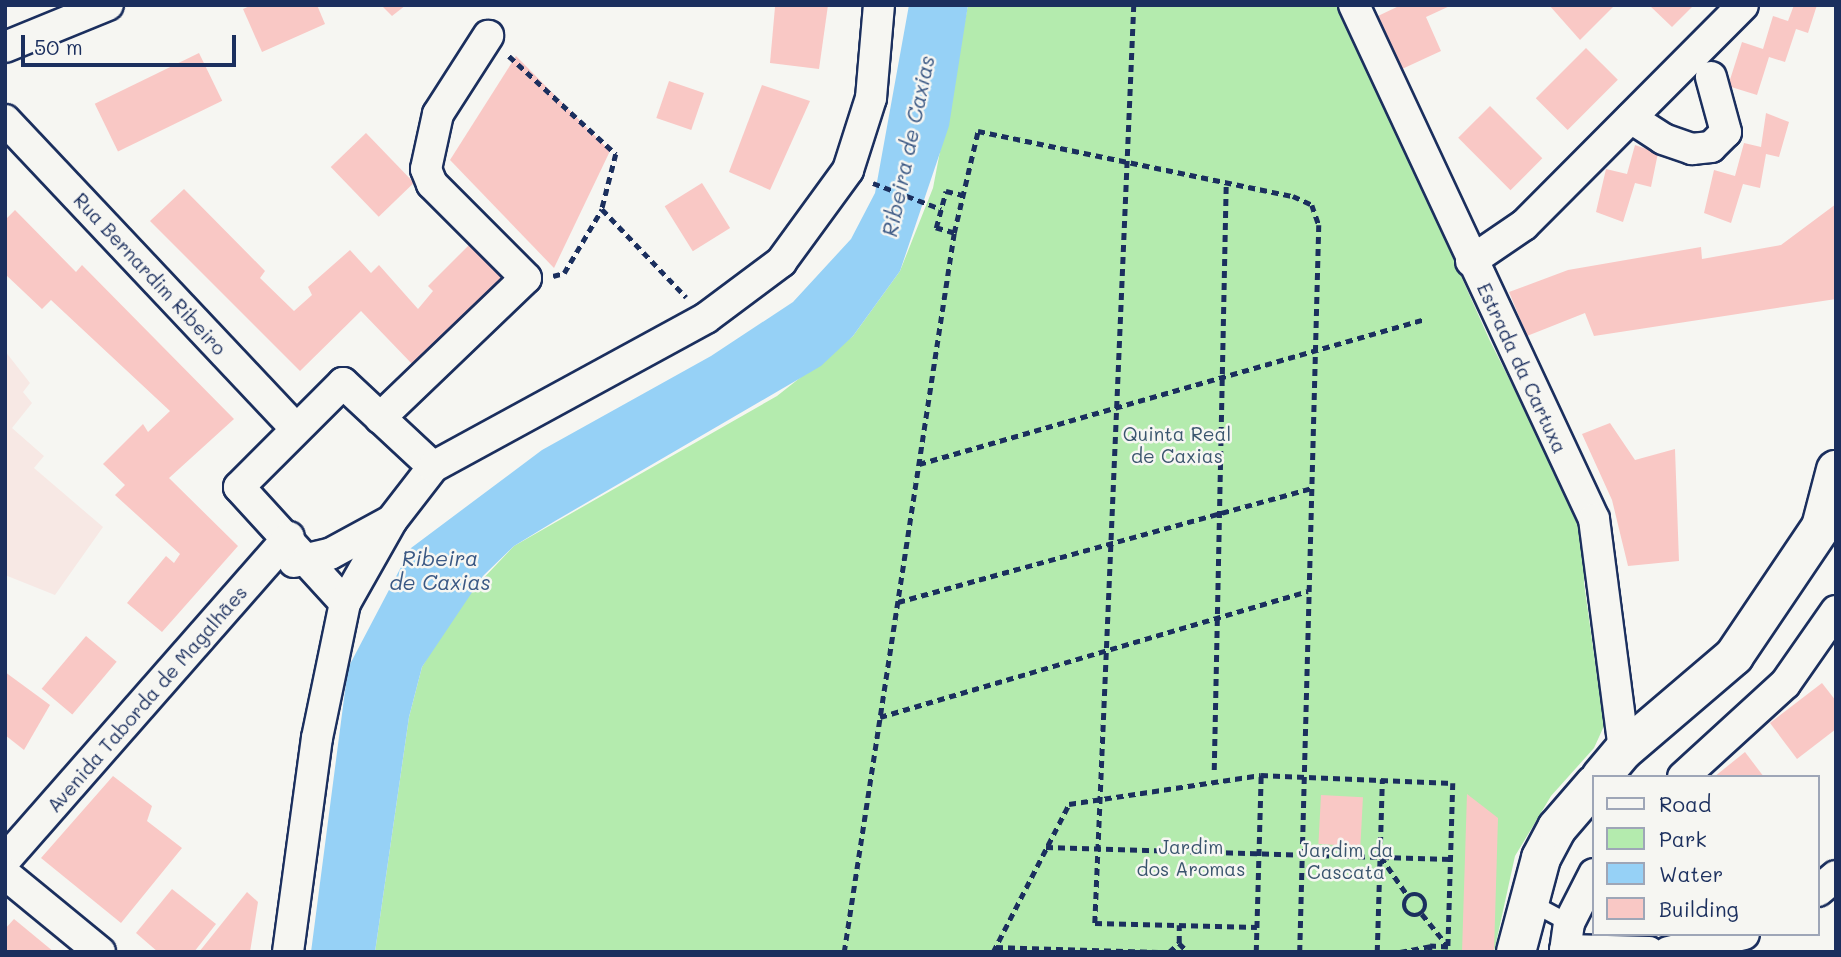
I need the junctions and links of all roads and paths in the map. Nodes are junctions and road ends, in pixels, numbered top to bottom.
1 (108, 5) edge
2 (879, 5) edge
3 (1134, 5) edge
4 (1353, 5) edge
5 (1743, 5) edge
6 (488, 36) joint
7 (5, 47) edge
8 (1711, 77) dead end
9 (1631, 118) junction
10 (5, 120) edge
11 (1127, 162) junction
12 (869, 181) dead end
13 (1226, 182) junction
14 (963, 195) junction
15 (601, 209) junction
16 (941, 209) junction
17 (954, 233) junction
18 (1471, 261) junction
19 (526, 278) junction
20 (706, 318) junction
21 (1425, 319) dead end
22 (1315, 350) junction
23 (1222, 377) junction
24 (1116, 407) junction
25 (380, 418) junction
26 (295, 428) junction
27 (919, 464) junction
28 (433, 467) junction
29 (1836, 470) edge
30 (1311, 488) junction
31 (1219, 514) junction
32 (392, 520) junction
33 (1110, 544) junction
34 (299, 548) junction
35 (1308, 591) junction
36 (898, 602) junction
37 (345, 603) junction
38 (1836, 611) edge
39 (1217, 618) junction
40 (1105, 651) junction
41 (880, 717) junction
42 (1613, 763) edge
43 (1214, 771) dead end
44 (1261, 775) junction
45 (1303, 775) junction
46 (1685, 775) edge
47 (1382, 779) junction
48 (1592, 787) edge
49 (1099, 799) junction
50 (1046, 847) junction
51 (1097, 848) junction
52 (1259, 850) junction
53 (1302, 852) junction
54 (1380, 857) junction
55 (1451, 859) junction
56 (5, 860) edge
57 (5, 874) edge
58 (1836, 876) edge
59 (1592, 879) edge
60 (1820, 889) edge
61 (1408, 896) junction
62 (1527, 900) junction
63 (1422, 914) junction
64 (1179, 925) junction
65 (1257, 927) junction
66 (1736, 936) edge
67 (1567, 937) edge
68 (1179, 943) junction
69 (1448, 947) junction
70 (994, 949) edge
71 (1430, 949) edge
72 (100, 952) edge
73 (288, 952) edge
74 (845, 952) edge
75 (1158, 952) edge
76 (1169, 952) edge
77 (1188, 952) edge
78 (1256, 952) edge
79 (1300, 952) edge
80 (1377, 952) edge
81 (1400, 952) edge
82 (1516, 952) edge
83 (1649, 952) edge
84 (1668, 952) edge

1 - 7 street
2 - 20 street
3 - 11 path
4 - 18 street, Estrada da Cartuxa
5 - 9 street
6 - 15 path
6 - 19 street
8 - 9 street
9 - 18 street
10 - 26 street, Rua Bernardim Ribeiro
11 - 13 path
11 - 14 path
11 - 24 path
12 - 16 path
13 - 22 path
13 - 23 path
14 - 16 path
14 - 17 path
15 - 19 path
15 - 20 path
16 - 17 path
17 - 27 path
18 - 42 street, Estrada da Cartuxa
19 - 25 street
20 - 28 street
21 - 22 path
22 - 23 path
22 - 30 path
23 - 24 path
23 - 31 path
24 - 27 path
24 - 33 path
25 - 26 street
25 - 28 street
26 - 34 street
27 - 36 path
28 - 32 street
29 - 42 street
30 - 31 path
30 - 35 path
31 - 33 path
31 - 39 path
32 - 34 street
32 - 37 street
33 - 36 path
33 - 40 path
34 - 37 street
34 - 56 street, Avenida Taborda de Magalhães
35 - 39 path
35 - 45 path
36 - 41 path
37 - 73 street
38 - 46 street
39 - 40 path
39 - 43 path
40 - 41 path
40 - 49 path
41 - 74 path
44 - 45 path
44 - 49 path
44 - 52 path
45 - 47 path
45 - 53 path
47 - 54 path
47 - 55 path
48 - 62 street
49 - 50 path
49 - 51 path
50 - 51 path
50 - 70 path
51 - 52 path
51 - 64 path
52 - 53 path
52 - 65 path
53 - 54 path
53 - 79 path
54 - 55 path
54 - 61 path
54 - 80 path
55 - 69 path
57 - 72 street
58 - 60 street
59 - 67 street
61 - 63 path
61 - 63 path
62 - 67 lane
62 - 82 street
63 - 69 path
64 - 65 path
64 - 68 path
65 - 78 path
66 - 84 street
67 - 83 street
68 - 76 path
68 - 77 path
69 - 71 path
70 - 75 path
71 - 81 path

